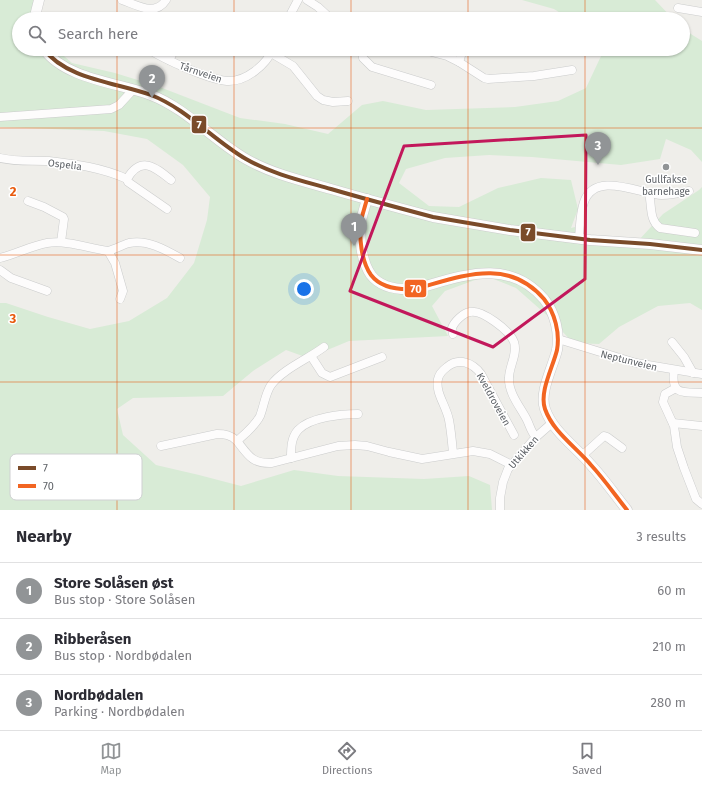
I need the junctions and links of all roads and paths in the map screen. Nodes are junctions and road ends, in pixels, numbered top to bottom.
1 (39, 0) edge
2 (122, 0) edge
3 (166, 0) edge
4 (298, 0) edge
5 (307, 0) edge
6 (678, 8) dead end
7 (36, 12) edge
8 (292, 12) edge
9 (323, 12) edge
10 (702, 12) edge
11 (52, 56) edge
12 (161, 56) edge
13 (171, 56) edge
14 (268, 56) edge
15 (280, 56) edge
16 (363, 56) edge
17 (447, 56) edge
18 (461, 56) edge
19 (168, 60) junction
20 (459, 62) junction
21 (572, 70) dead end
22 (431, 85) dead end
23 (132, 89) junction
24 (348, 101) dead end
25 (0, 117) edge
26 (0, 158) edge
27 (127, 179) junction
28 (172, 180) dead end
29 (689, 191) dead end
30 (649, 193) junction
31 (368, 199) junction
32 (28, 201) dead end
33 (167, 209) dead end
34 (695, 233) dead end
35 (579, 238) junction
36 (61, 242) junction
37 (702, 250) edge
38 (108, 251) junction
39 (0, 258) edge
40 (180, 258) dead end
41 (0, 270) edge
42 (47, 291) dead end
43 (120, 300) dead end
44 (453, 334) dead end
45 (558, 338) junction
46 (672, 342) dead end
47 (324, 347) dead end
48 (312, 356) junction
49 (382, 357) dead end
50 (674, 370) junction
51 (693, 373) junction
52 (702, 374) edge
53 (676, 388) junction
54 (702, 393) edge
55 (358, 414) dead end
56 (552, 423) junction
57 (673, 423) junction
58 (702, 426) edge
59 (514, 435) dead end
60 (536, 437) junction
61 (237, 441) junction
62 (161, 446) dead end
63 (622, 448) dead end
64 (453, 453) junction
65 (583, 455) junction
66 (291, 458) junction
67 (512, 465) junction
68 (702, 504) edge
69 (500, 510) edge
70 (627, 510) edge

1 - 7 street
2 - 3 street
4 - 8 street
5 - 9 street
6 - 10 street
11 - 23 street
12 - 19 street, Tårnveien
13 - 19 street, Tårnveien
14 - 19 street, Tårnveien
15 - 24 street, Tårnveien
16 - 22 street
17 - 20 street
18 - 20 street
20 - 21 street
23 - 25 street
23 - 31 street
26 - 27 street, Ospelia
27 - 28 street
27 - 33 street, Ospelia
29 - 30 street
30 - 34 street
30 - 35 street
31 - 35 street
31 - 45 street
32 - 36 street
35 - 37 street
36 - 38 street
36 - 39 street
38 - 40 street
38 - 43 street
41 - 42 street
44 - 60 street
45 - 50 street, Neptunveien
45 - 56 street
46 - 51 street
47 - 48 street
48 - 49 street
48 - 61 street
50 - 51 street, Neptunveien
50 - 53 street
51 - 52 street, Neptunveien
53 - 54 street
53 - 57 street
55 - 66 street
56 - 60 street, Utkikken
56 - 65 street
57 - 58 street
57 - 68 street
59 - 64 street, Kveldroveien
60 - 67 street, Utkikken
61 - 62 street
61 - 66 street
63 - 65 street
64 - 66 street
64 - 67 street
65 - 70 street
67 - 69 street, Utkikken

